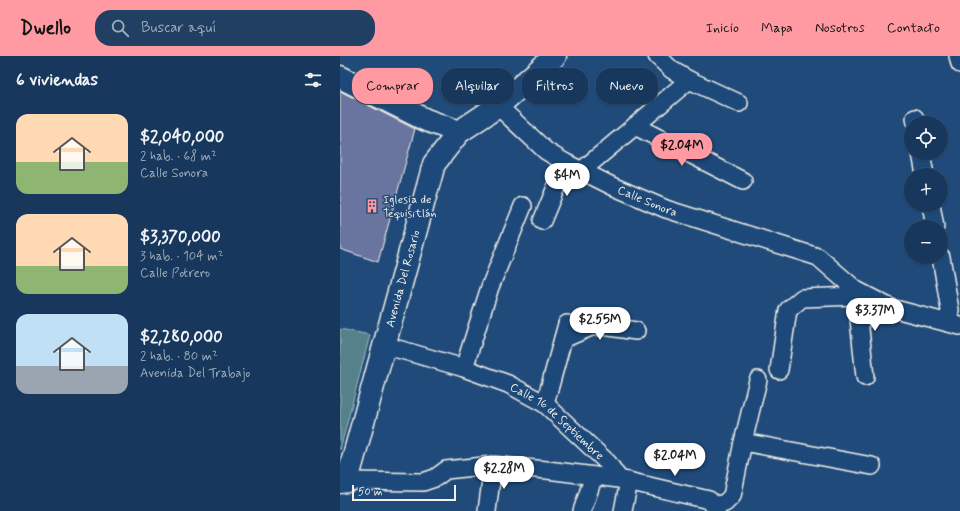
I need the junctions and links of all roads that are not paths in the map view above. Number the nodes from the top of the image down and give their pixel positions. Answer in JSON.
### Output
{"nodes":[{"id":1,"x":555,"y":56,"type":"edge"},
{"id":2,"x":658,"y":56,"type":"edge"},
{"id":3,"x":958,"y":56,"type":"edge"},
{"id":4,"x":960,"y":64,"type":"edge"},
{"id":5,"x":340,"y":77,"type":"edge"},
{"id":6,"x":689,"y":80,"type":"junction"},
{"id":7,"x":739,"y":103,"type":"dead end"},
{"id":8,"x":498,"y":106,"type":"junction"},
{"id":9,"x":426,"y":120,"type":"junction"},
{"id":10,"x":635,"y":126,"type":"junction"},
{"id":11,"x":459,"y":132,"type":"junction"},
{"id":12,"x":566,"y":163,"type":"junction"},
{"id":13,"x":434,"y":164,"type":"junction"},
{"id":14,"x":581,"y":171,"type":"junction"},
{"id":15,"x":743,"y":181,"type":"dead end"},
{"id":16,"x":523,"y":206,"type":"dead end"},
{"id":17,"x":542,"y":221,"type":"dead end"},
{"id":18,"x":942,"y":264,"type":"edge"},
{"id":19,"x":857,"y":293,"type":"junction"},
{"id":20,"x":954,"y":324,"type":"edge"},
{"id":21,"x":636,"y":331,"type":"dead end"},
{"id":22,"x":384,"y":346,"type":"junction"},
{"id":23,"x":464,"y":368,"type":"junction"},
{"id":24,"x":780,"y":370,"type":"dead end"},
{"id":25,"x":866,"y":377,"type":"dead end"},
{"id":26,"x":758,"y":380,"type":"dead end"},
{"id":27,"x":545,"y":404,"type":"junction"},
{"id":28,"x":743,"y":442,"type":"junction"},
{"id":29,"x":493,"y":465,"type":"junction"},
{"id":30,"x":872,"y":466,"type":"dead end"},
{"id":31,"x":594,"y":476,"type":"junction"},
{"id":32,"x":624,"y":480,"type":"junction"},
{"id":33,"x":343,"y":482,"type":"edge"},
{"id":34,"x":715,"y":508,"type":"edge"},
{"id":35,"x":487,"y":511,"type":"edge"},
{"id":36,"x":582,"y":511,"type":"edge"},
{"id":37,"x":624,"y":511,"type":"edge"}],
"edges":[{"from":1,"to":8,"type":"main road","name":"Avenida Del Rosario"},
{"from":2,"to":6,"type":"street"},
{"from":3,"to":4,"type":"street"},
{"from":5,"to":9,"type":"main road"},
{"from":6,"to":7,"type":"street"},
{"from":6,"to":10,"type":"street"},
{"from":8,"to":11,"type":"main road","name":"Avenida Del Rosario"},
{"from":8,"to":12,"type":"street","name":"Calle Sonora"},
{"from":9,"to":11,"type":"main road"},
{"from":9,"to":13,"type":"main road"},
{"from":10,"to":14,"type":"street"},
{"from":10,"to":15,"type":"street"},
{"from":11,"to":13,"type":"main road","name":"Avenida Del Rosario"},
{"from":12,"to":14,"type":"street","name":"Calle Sonora"},
{"from":12,"to":17,"type":"street"},
{"from":13,"to":22,"type":"main road","name":"Avenida Del Rosario"},
{"from":14,"to":19,"type":"street","name":"Calle Sonora"},
{"from":16,"to":23,"type":"street"},
{"from":18,"to":20,"type":"street"},
{"from":19,"to":20,"type":"street"},
{"from":19,"to":24,"type":"street"},
{"from":19,"to":25,"type":"street"},
{"from":21,"to":27,"type":"street"},
{"from":22,"to":23,"type":"street","name":"Calle 16 de Septiembre"},
{"from":22,"to":33,"type":"main road","name":"Avenida Del Rosario"},
{"from":23,"to":27,"type":"street","name":"Calle 16 de Septiembre"},
{"from":26,"to":28,"type":"street"},
{"from":27,"to":32,"type":"street","name":"Calle 16 de Septiembre"},
{"from":28,"to":30,"type":"street"},
{"from":28,"to":34,"type":"street"},
{"from":29,"to":31,"type":"street"},
{"from":29,"to":33,"type":"street"},
{"from":29,"to":35,"type":"street"},
{"from":31,"to":32,"type":"street"},
{"from":31,"to":36,"type":"street"},
{"from":32,"to":34,"type":"street"},
{"from":32,"to":37,"type":"street"}]}
